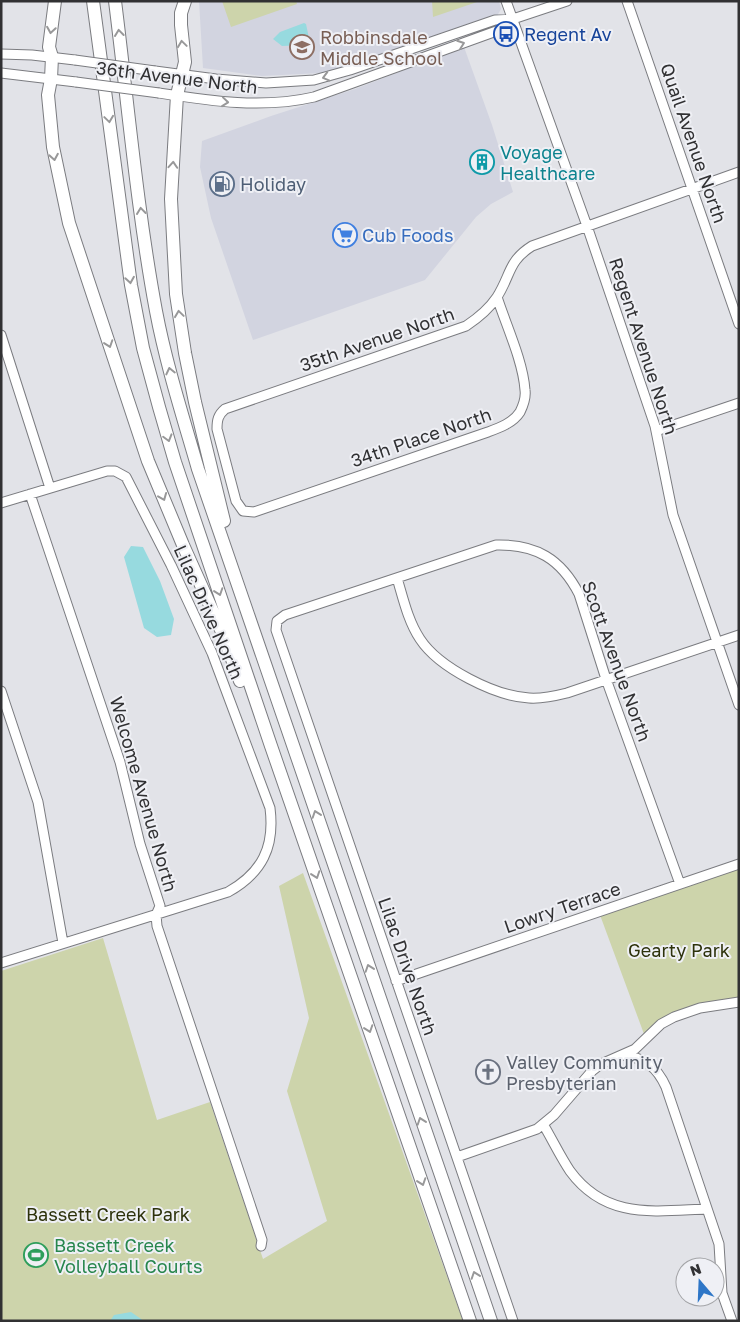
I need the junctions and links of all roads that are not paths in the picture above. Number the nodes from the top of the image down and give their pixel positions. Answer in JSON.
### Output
{"nodes":[{"id":1,"x":54,"y":1,"type":"edge"},
{"id":2,"x":93,"y":1,"type":"edge"},
{"id":3,"x":115,"y":1,"type":"edge"},
{"id":4,"x":506,"y":1,"type":"edge"},
{"id":5,"x":567,"y":1,"type":"edge"},
{"id":6,"x":628,"y":1,"type":"edge"},
{"id":7,"x":182,"y":5,"type":"edge"},
{"id":8,"x":513,"y":19,"type":"junction"},
{"id":9,"x":1,"y":54,"type":"edge"},
{"id":10,"x":52,"y":58,"type":"junction"},
{"id":11,"x":1,"y":73,"type":"edge"},
{"id":12,"x":181,"y":74,"type":"junction"},
{"id":13,"x":51,"y":79,"type":"junction"},
{"id":14,"x":177,"y":95,"type":"junction"},
{"id":15,"x":739,"y":172,"type":"edge"},
{"id":16,"x":692,"y":188,"type":"junction"},
{"id":17,"x":587,"y":226,"type":"junction"},
{"id":18,"x":497,"y":297,"type":"junction"},
{"id":19,"x":739,"y":324,"type":"edge"},
{"id":20,"x":1,"y":335,"type":"edge"},
{"id":21,"x":739,"y":404,"type":"edge"},
{"id":22,"x":656,"y":431,"type":"junction"},
{"id":23,"x":50,"y":488,"type":"junction"},
{"id":24,"x":30,"y":494,"type":"junction"},
{"id":25,"x":1,"y":503,"type":"edge"},
{"id":26,"x":242,"y":511,"type":"joint"},
{"id":27,"x":397,"y":578,"type":"junction"},
{"id":28,"x":244,"y":601,"type":"junction"},
{"id":29,"x":277,"y":621,"type":"joint"},
{"id":30,"x":739,"y":635,"type":"edge"},
{"id":31,"x":717,"y":642,"type":"junction"},
{"id":32,"x":606,"y":679,"type":"junction"},
{"id":33,"x":1,"y":691,"type":"edge"},
{"id":34,"x":739,"y":704,"type":"edge"},
{"id":35,"x":271,"y":746,"type":"junction"},
{"id":36,"x":739,"y":864,"type":"edge"},
{"id":37,"x":680,"y":884,"type":"junction"},
{"id":38,"x":156,"y":915,"type":"junction"},
{"id":39,"x":63,"y":943,"type":"junction"},
{"id":40,"x":1,"y":963,"type":"edge"},
{"id":41,"x":396,"y":981,"type":"junction"},
{"id":42,"x":739,"y":1002,"type":"edge"},
{"id":43,"x":624,"y":1055,"type":"junction"},
{"id":44,"x":543,"y":1124,"type":"junction"},
{"id":45,"x":457,"y":1157,"type":"junction"},
{"id":46,"x":707,"y":1209,"type":"junction"},
{"id":47,"x":261,"y":1246,"type":"dead end"},
{"id":48,"x":739,"y":1320,"type":"edge"},
{"id":49,"x":470,"y":1321,"type":"edge"},
{"id":50,"x":491,"y":1321,"type":"edge"},
{"id":51,"x":513,"y":1321,"type":"edge"},
{"id":52,"x":733,"y":1321,"type":"edge"}],
"edges":[{"from":1,"to":10,"type":"highway","one_way":true},
{"from":2,"to":35,"type":"highway","one_way":true},
{"from":28,"to":3,"type":"highway","one_way":true},
{"from":4,"to":8,"type":"street","name":"Regent Avenue North"},
{"from":5,"to":8,"type":"street","name":"36th Avenue North"},
{"from":6,"to":16,"type":"street","name":"Quail Avenue North"},
{"from":12,"to":7,"type":"highway","one_way":true},
{"from":8,"to":12,"type":"street","name":"36th Avenue North","one_way":true},
{"from":14,"to":8,"type":"street","name":"36th Avenue North","one_way":true},
{"from":8,"to":17,"type":"street","name":"Regent Avenue North"},
{"from":9,"to":10,"type":"street","name":"36th Avenue North"},
{"from":10,"to":12,"type":"street","name":"36th Avenue North","bridge":true},
{"from":10,"to":13,"type":"highway"},
{"from":11,"to":13,"type":"street","name":"36th Avenue North"},
{"from":12,"to":14,"type":"highway"},
{"from":13,"to":14,"type":"street","name":"36th Avenue North","bridge":true},
{"from":13,"to":35,"type":"highway","one_way":true},
{"from":28,"to":14,"type":"highway","one_way":true},
{"from":15,"to":16,"type":"street","name":"35th Avenue North"},
{"from":16,"to":17,"type":"street","name":"35th Avenue North"},
{"from":16,"to":19,"type":"street","name":"Quail Avenue North"},
{"from":17,"to":18,"type":"street","name":"35th Avenue North"},
{"from":17,"to":22,"type":"street","name":"Regent Avenue North"},
{"from":18,"to":26,"type":"street","name":"35th Avenue North"},
{"from":18,"to":26,"type":"street","name":"34th Place North"},
{"from":20,"to":23,"type":"street"},
{"from":21,"to":22,"type":"street"},
{"from":22,"to":31,"type":"street","name":"Regent Avenue North"},
{"from":23,"to":24,"type":"street"},
{"from":23,"to":38,"type":"street","name":"Lilac Drive North"},
{"from":24,"to":25,"type":"street"},
{"from":24,"to":38,"type":"street","name":"Welcome Avenue North"},
{"from":27,"to":29,"type":"street","name":"Scott Avenue North"},
{"from":27,"to":32,"type":"street"},
{"from":27,"to":32,"type":"street","name":"Scott Avenue North"},
{"from":50,"to":28,"type":"highway","one_way":true},
{"from":29,"to":41,"type":"street","name":"Lilac Drive North"},
{"from":30,"to":31,"type":"street"},
{"from":31,"to":32,"type":"street"},
{"from":31,"to":34,"type":"street","name":"Regent Avenue North"},
{"from":32,"to":37,"type":"street","name":"Scott Avenue North"},
{"from":33,"to":39,"type":"street"},
{"from":35,"to":49,"type":"highway","one_way":true},
{"from":36,"to":37,"type":"street","name":"Lowry Terrace"},
{"from":37,"to":41,"type":"street","name":"Lowry Terrace"},
{"from":38,"to":39,"type":"street"},
{"from":38,"to":47,"type":"street","name":"Welcome Avenue North"},
{"from":39,"to":40,"type":"street"},
{"from":41,"to":45,"type":"street","name":"Lilac Drive North"},
{"from":42,"to":43,"type":"street"},
{"from":43,"to":44,"type":"street"},
{"from":43,"to":46,"type":"street"},
{"from":44,"to":45,"type":"street"},
{"from":44,"to":46,"type":"street"},
{"from":45,"to":51,"type":"street","name":"Lilac Drive North"},
{"from":46,"to":52,"type":"street"},
{"from":48,"to":52,"type":"street"}]}
